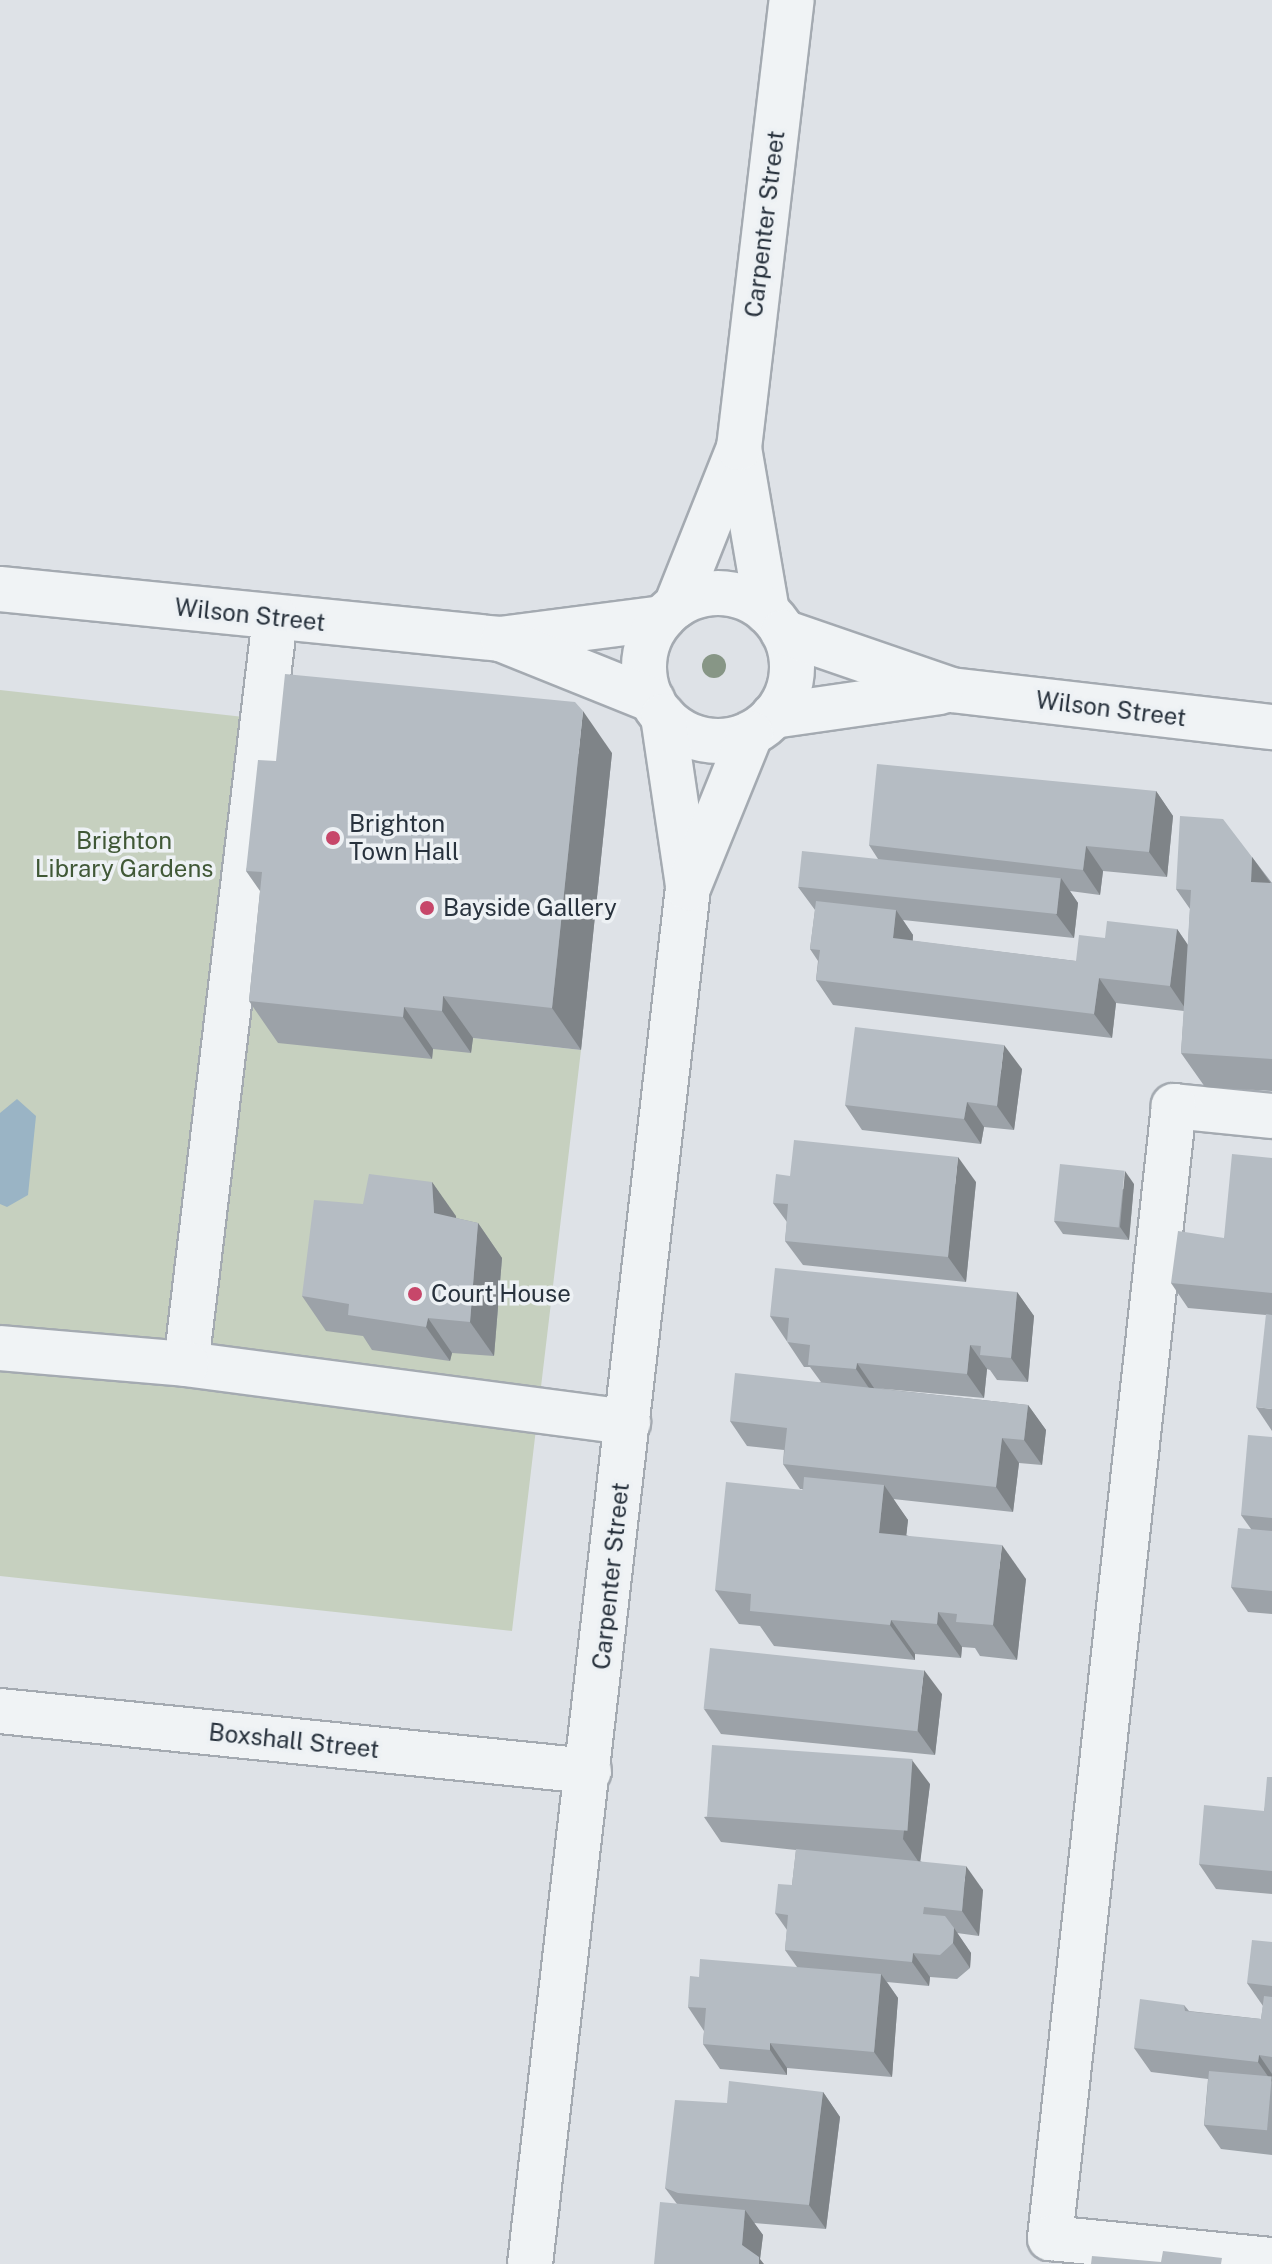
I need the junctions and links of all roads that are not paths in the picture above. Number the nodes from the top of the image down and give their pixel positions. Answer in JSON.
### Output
{"nodes":[{"id":1,"x":792,"y":0,"type":"edge"},
{"id":2,"x":739,"y":448,"type":"junction"},
{"id":3,"x":0,"y":589,"type":"edge"},
{"id":4,"x":669,"y":612,"type":"junction"},
{"id":5,"x":275,"y":618,"type":"junction"},
{"id":6,"x":775,"y":622,"type":"junction"},
{"id":7,"x":500,"y":639,"type":"junction"},
{"id":8,"x":951,"y":690,"type":"junction"},
{"id":9,"x":658,"y":708,"type":"junction"},
{"id":10,"x":762,"y":725,"type":"junction"},
{"id":11,"x":1272,"y":727,"type":"edge"},
{"id":12,"x":688,"y":888,"type":"junction"},
{"id":13,"x":1272,"y":1116,"type":"edge"},
{"id":14,"x":0,"y":1348,"type":"edge"},
{"id":15,"x":186,"y":1364,"type":"junction"},
{"id":16,"x":628,"y":1422,"type":"junction"},
{"id":17,"x":0,"y":1711,"type":"edge"},
{"id":18,"x":589,"y":1771,"type":"junction"},
{"id":19,"x":1272,"y":2260,"type":"edge"},
{"id":20,"x":530,"y":2264,"type":"edge"}],
"edges":[{"from":1,"to":2,"type":"street","name":"Carpenter Street"},
{"from":2,"to":4,"type":"street","name":"Carpenter Street"},
{"from":2,"to":6,"type":"street","name":"Carpenter Street"},
{"from":3,"to":5,"type":"street","name":"Wilson Street"},
{"from":4,"to":6,"type":"street"},
{"from":4,"to":7,"type":"street","name":"Wilson Street"},
{"from":4,"to":9,"type":"street"},
{"from":5,"to":7,"type":"street","name":"Wilson Street"},
{"from":5,"to":15,"type":"street"},
{"from":6,"to":8,"type":"street","name":"Wilson Street"},
{"from":6,"to":10,"type":"street"},
{"from":7,"to":9,"type":"street","name":"Wilson Street"},
{"from":8,"to":10,"type":"street","name":"Wilson Street"},
{"from":8,"to":11,"type":"street","name":"Wilson Street"},
{"from":9,"to":10,"type":"street"},
{"from":9,"to":12,"type":"street","name":"Carpenter Street"},
{"from":10,"to":12,"type":"street","name":"Carpenter Street"},
{"from":12,"to":16,"type":"street","name":"Carpenter Street"},
{"from":13,"to":19,"type":"street"},
{"from":14,"to":15,"type":"street"},
{"from":15,"to":16,"type":"street"},
{"from":16,"to":18,"type":"street","name":"Carpenter Street"},
{"from":17,"to":18,"type":"street","name":"Boxshall Street"},
{"from":18,"to":20,"type":"street","name":"Carpenter Street"}]}
